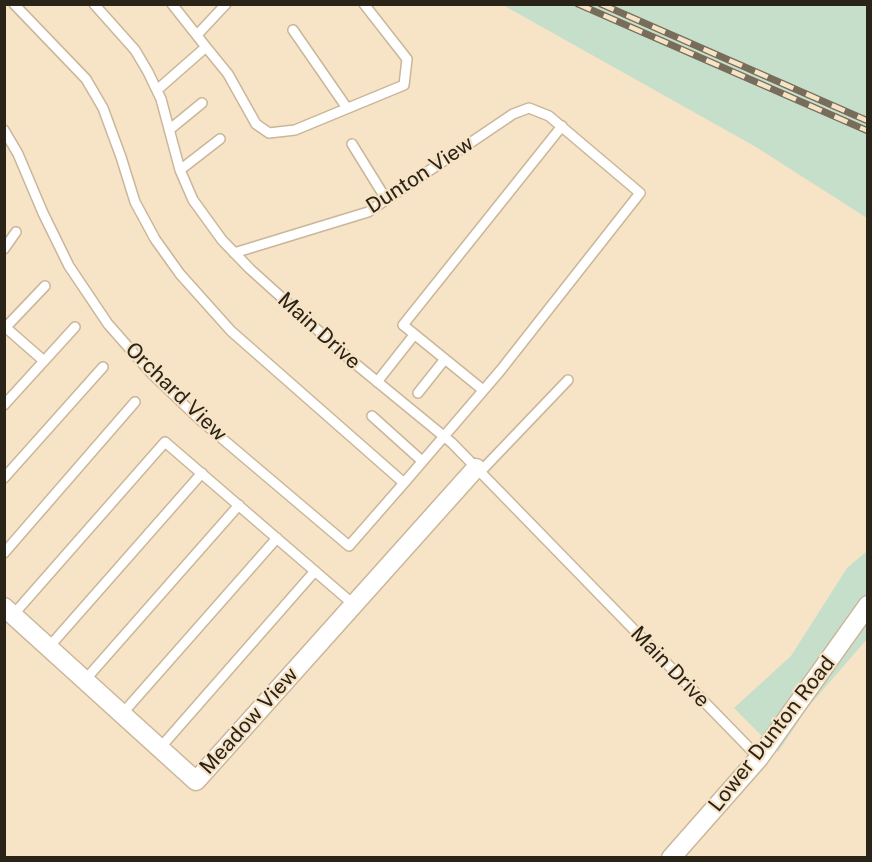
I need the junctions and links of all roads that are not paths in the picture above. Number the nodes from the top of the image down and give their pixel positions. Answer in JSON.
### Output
{"nodes":[{"id":1,"x":15,"y":4,"type":"edge"},
{"id":2,"x":94,"y":4,"type":"edge"},
{"id":3,"x":172,"y":4,"type":"edge"},
{"id":4,"x":226,"y":4,"type":"edge"},
{"id":5,"x":364,"y":4,"type":"edge"},
{"id":6,"x":293,"y":30,"type":"dead end"},
{"id":7,"x":197,"y":35,"type":"junction"},
{"id":8,"x":206,"y":47,"type":"junction"},
{"id":9,"x":157,"y":90,"type":"junction"},
{"id":10,"x":202,"y":103,"type":"dead end"},
{"id":11,"x":347,"y":108,"type":"junction"},
{"id":12,"x":562,"y":126,"type":"junction"},
{"id":13,"x":4,"y":130,"type":"edge"},
{"id":14,"x":169,"y":130,"type":"junction"},
{"id":15,"x":220,"y":139,"type":"dead end"},
{"id":16,"x":352,"y":144,"type":"dead end"},
{"id":17,"x":180,"y":170,"type":"junction"},
{"id":18,"x":386,"y":199,"type":"junction"},
{"id":19,"x":16,"y":232,"type":"dead end"},
{"id":20,"x":4,"y":249,"type":"edge"},
{"id":21,"x":234,"y":253,"type":"junction"},
{"id":22,"x":45,"y":286,"type":"dead end"},
{"id":23,"x":5,"y":326,"type":"edge"},
{"id":24,"x":75,"y":327,"type":"dead end"},
{"id":25,"x":414,"y":334,"type":"junction"},
{"id":26,"x":445,"y":359,"type":"junction"},
{"id":27,"x":44,"y":361,"type":"junction"},
{"id":28,"x":103,"y":367,"type":"dead end"},
{"id":29,"x":568,"y":380,"type":"dead end"},
{"id":30,"x":377,"y":382,"type":"junction"},
{"id":31,"x":483,"y":390,"type":"junction"},
{"id":32,"x":418,"y":393,"type":"dead end"},
{"id":33,"x":8,"y":394,"type":"edge"},
{"id":34,"x":135,"y":402,"type":"dead end"},
{"id":35,"x":4,"y":405,"type":"edge"},
{"id":36,"x":372,"y":416,"type":"dead end"},
{"id":37,"x":443,"y":435,"type":"junction"},
{"id":38,"x":422,"y":461,"type":"junction"},
{"id":39,"x":478,"y":470,"type":"junction"},
{"id":40,"x":202,"y":473,"type":"junction"},
{"id":41,"x":4,"y":478,"type":"edge"},
{"id":42,"x":404,"y":483,"type":"junction"},
{"id":43,"x":239,"y":505,"type":"junction"},
{"id":44,"x":277,"y":538,"type":"junction"},
{"id":45,"x":4,"y":553,"type":"edge"},
{"id":46,"x":315,"y":571,"type":"junction"},
{"id":47,"x":353,"y":604,"type":"junction"},
{"id":48,"x":867,"y":605,"type":"edge"},
{"id":49,"x":9,"y":611,"type":"edge"},
{"id":50,"x":49,"y":647,"type":"junction"},
{"id":51,"x":85,"y":680,"type":"junction"},
{"id":52,"x":122,"y":714,"type":"junction"},
{"id":53,"x":160,"y":748,"type":"junction"},
{"id":54,"x":759,"y":759,"type":"junction"},
{"id":55,"x":671,"y":858,"type":"edge"}],
"edges":[{"from":1,"to":42,"type":"lane"},
{"from":2,"to":9,"type":"lane","name":"Main Drive"},
{"from":3,"to":7,"type":"lane"},
{"from":4,"to":7,"type":"lane"},
{"from":5,"to":11,"type":"lane"},
{"from":6,"to":11,"type":"lane"},
{"from":7,"to":8,"type":"lane"},
{"from":8,"to":9,"type":"lane"},
{"from":8,"to":11,"type":"lane"},
{"from":9,"to":14,"type":"lane","name":"Main Drive"},
{"from":10,"to":14,"type":"lane"},
{"from":12,"to":18,"type":"lane","name":"Dunton View"},
{"from":12,"to":25,"type":"lane"},
{"from":12,"to":31,"type":"lane","name":"Dunton View"},
{"from":13,"to":42,"type":"lane","name":"Orchard View"},
{"from":14,"to":17,"type":"lane","name":"Main Drive"},
{"from":15,"to":17,"type":"lane"},
{"from":16,"to":18,"type":"lane"},
{"from":17,"to":21,"type":"lane","name":"Main Drive"},
{"from":18,"to":21,"type":"lane","name":"Dunton View"},
{"from":19,"to":20,"type":"lane"},
{"from":21,"to":30,"type":"lane","name":"Main Drive"},
{"from":22,"to":23,"type":"lane"},
{"from":23,"to":27,"type":"lane"},
{"from":24,"to":27,"type":"lane"},
{"from":25,"to":26,"type":"lane"},
{"from":25,"to":30,"type":"lane"},
{"from":26,"to":31,"type":"lane"},
{"from":26,"to":32,"type":"lane"},
{"from":27,"to":33,"type":"lane"},
{"from":28,"to":41,"type":"lane"},
{"from":29,"to":39,"type":"lane"},
{"from":30,"to":37,"type":"lane","name":"Main Drive"},
{"from":31,"to":37,"type":"lane","name":"Dunton View"},
{"from":33,"to":35,"type":"lane"},
{"from":34,"to":45,"type":"lane"},
{"from":36,"to":38,"type":"lane"},
{"from":37,"to":38,"type":"lane","name":"Orchard View"},
{"from":37,"to":39,"type":"lane","name":"Main Drive"},
{"from":38,"to":42,"type":"lane","name":"Orchard View"},
{"from":39,"to":47,"type":"street","name":"Meadow View"},
{"from":39,"to":54,"type":"lane","name":"Main Drive"},
{"from":40,"to":43,"type":"lane"},
{"from":40,"to":49,"type":"lane"},
{"from":40,"to":50,"type":"lane"},
{"from":43,"to":44,"type":"lane"},
{"from":43,"to":51,"type":"lane"},
{"from":44,"to":46,"type":"lane"},
{"from":44,"to":52,"type":"lane"},
{"from":46,"to":47,"type":"lane"},
{"from":46,"to":53,"type":"lane"},
{"from":47,"to":53,"type":"street","name":"Meadow View"},
{"from":48,"to":54,"type":"street","name":"Lower Dunton Road"},
{"from":49,"to":50,"type":"street","name":"Meadow View"},
{"from":50,"to":51,"type":"street","name":"Meadow View"},
{"from":51,"to":52,"type":"street","name":"Meadow View"},
{"from":52,"to":53,"type":"street","name":"Meadow View"},
{"from":54,"to":55,"type":"street","name":"Lower Dunton Road"}]}
